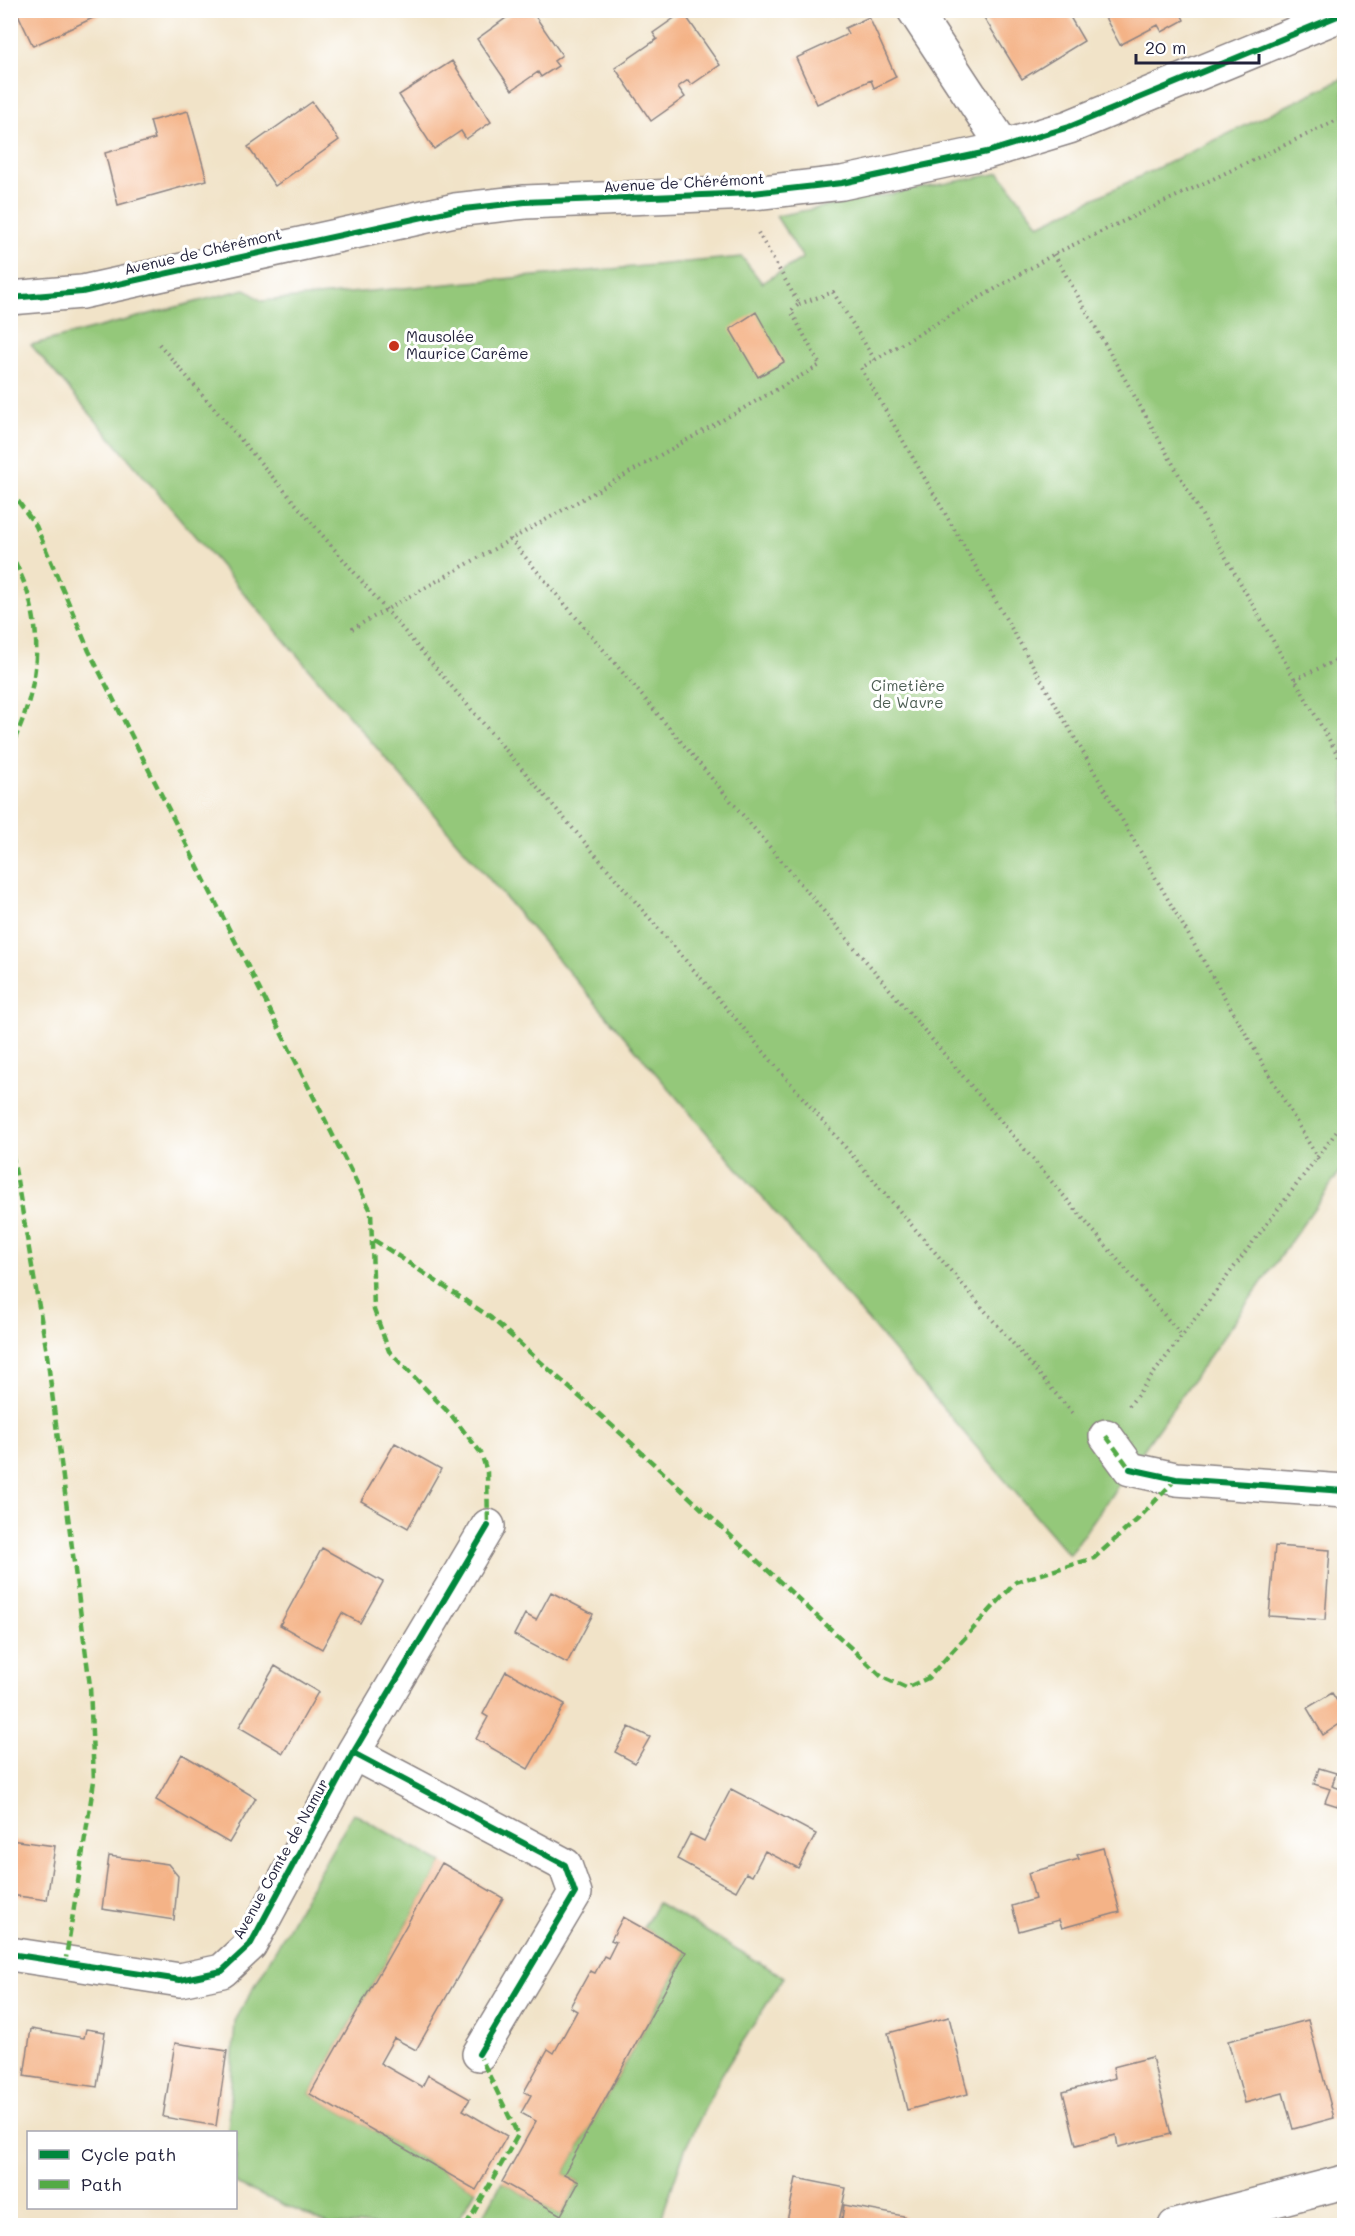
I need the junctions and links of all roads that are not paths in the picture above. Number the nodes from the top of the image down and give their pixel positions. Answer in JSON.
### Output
{"nodes":[{"id":1,"x":914,"y":10,"type":"edge"},
{"id":2,"x":1343,"y":14,"type":"edge"},
{"id":3,"x":1004,"y":147,"type":"junction"},
{"id":4,"x":10,"y":298,"type":"edge"},
{"id":5,"x":1106,"y":1436,"type":"road end"},
{"id":6,"x":1344,"y":1491,"type":"edge"},
{"id":7,"x":488,"y":1526,"type":"dead end"},
{"id":8,"x":353,"y":1753,"type":"junction"},
{"id":9,"x":10,"y":1954,"type":"edge"},
{"id":10,"x":479,"y":2054,"type":"dead end"},
{"id":11,"x":1344,"y":2182,"type":"edge"},
{"id":12,"x":1175,"y":2226,"type":"edge"}],
"edges":[{"from":1,"to":3,"type":"street"},
{"from":2,"to":3,"type":"street","name":"Avenue de Chérémont"},
{"from":3,"to":4,"type":"street","name":"Avenue de Chérémont"},
{"from":5,"to":6,"type":"street"},
{"from":7,"to":8,"type":"street","name":"Avenue Comte de Namur"},
{"from":8,"to":9,"type":"street","name":"Avenue Comte de Namur"},
{"from":8,"to":10,"type":"street"},
{"from":11,"to":12,"type":"street"}]}
